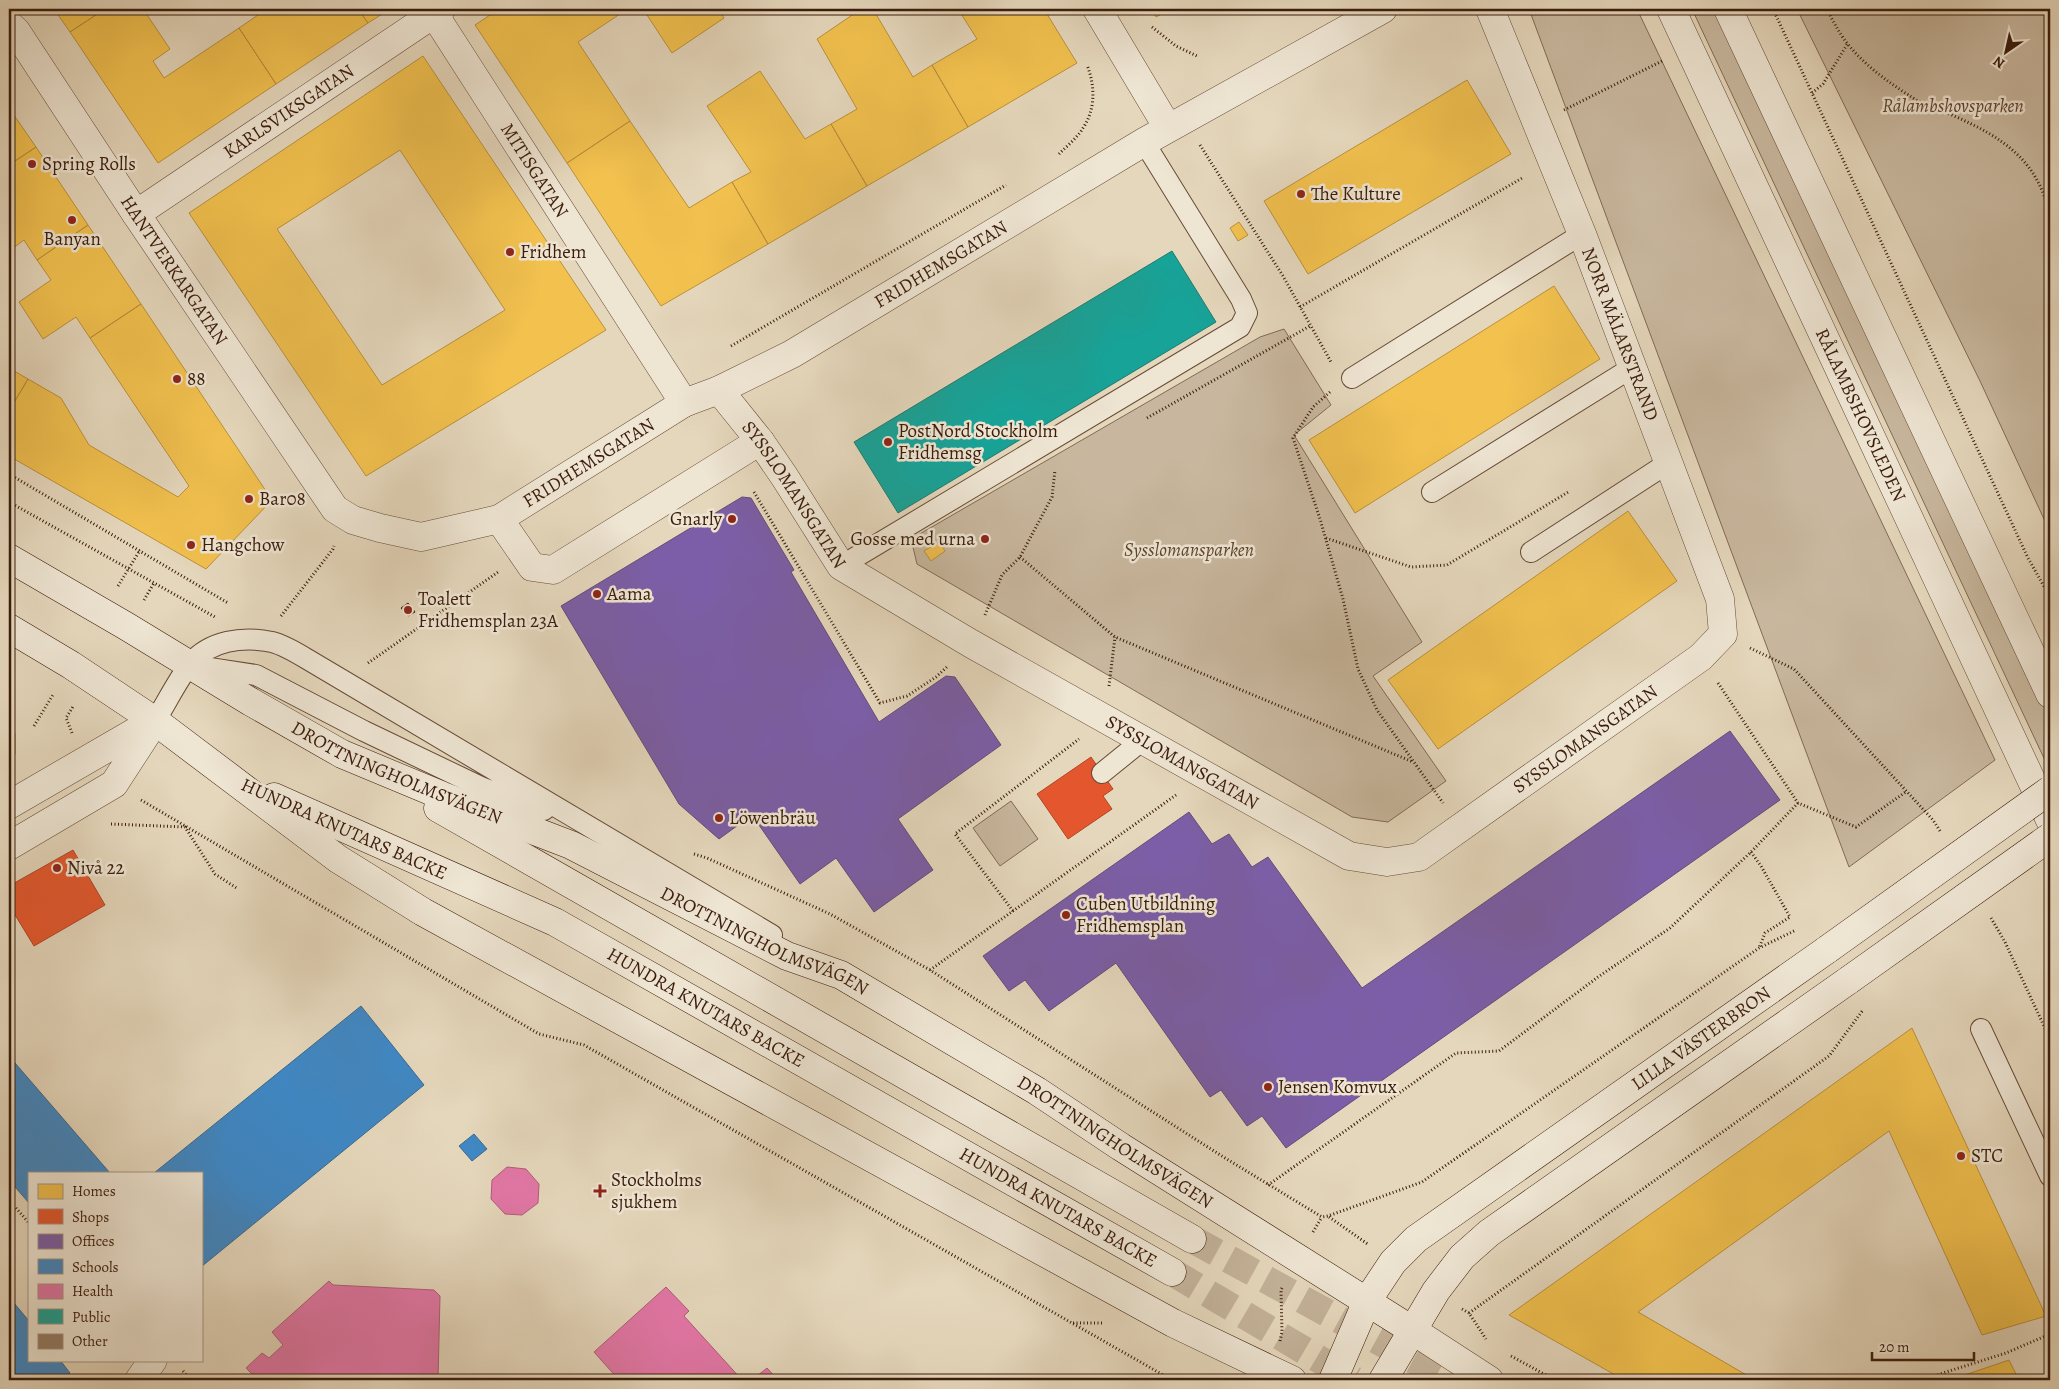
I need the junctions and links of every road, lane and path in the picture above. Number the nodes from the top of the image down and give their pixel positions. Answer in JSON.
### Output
{"nodes":[{"id":1,"x":1097,"y":9,"type":"edge"},
{"id":2,"x":1383,"y":9,"type":"edge"},
{"id":3,"x":1490,"y":9,"type":"edge"},
{"id":4,"x":1671,"y":9,"type":"edge"},
{"id":5,"x":1728,"y":9,"type":"edge"},
{"id":6,"x":1773,"y":9,"type":"edge"},
{"id":7,"x":1827,"y":9,"type":"edge"},
{"id":8,"x":438,"y":11,"type":"edge"},
{"id":9,"x":12,"y":21,"type":"edge"},
{"id":10,"x":1152,"y":27,"type":"dead end"},
{"id":11,"x":1848,"y":44,"type":"junction"},
{"id":12,"x":1689,"y":48,"type":"junction"},
{"id":13,"x":1197,"y":56,"type":"dead end"},
{"id":14,"x":1087,"y":64,"type":"dead end"},
{"id":15,"x":1812,"y":92,"type":"junction"},
{"id":16,"x":1176,"y":124,"type":"junction"},
{"id":17,"x":1537,"y":124,"type":"junction"},
{"id":18,"x":1144,"y":142,"type":"junction"},
{"id":19,"x":1051,"y":159,"type":"dead end"},
{"id":20,"x":1552,"y":160,"type":"junction"},
{"id":21,"x":1008,"y":184,"type":"dead end"},
{"id":22,"x":136,"y":214,"type":"junction"},
{"id":23,"x":2050,"y":217,"type":"edge"},
{"id":24,"x":1582,"y":234,"type":"junction"},
{"id":25,"x":1300,"y":307,"type":"junction"},
{"id":26,"x":1310,"y":326,"type":"junction"},
{"id":27,"x":723,"y":351,"type":"dead end"},
{"id":28,"x":1633,"y":368,"type":"junction"},
{"id":29,"x":1347,"y":380,"type":"junction"},
{"id":30,"x":719,"y":390,"type":"junction"},
{"id":31,"x":684,"y":403,"type":"junction"},
{"id":32,"x":1140,"y":422,"type":"dead end"},
{"id":33,"x":760,"y":441,"type":"junction"},
{"id":34,"x":1668,"y":463,"type":"junction"},
{"id":35,"x":1063,"y":466,"type":"dead end"},
{"id":36,"x":9,"y":474,"type":"edge"},
{"id":37,"x":1572,"y":489,"type":"dead end"},
{"id":38,"x":754,"y":492,"type":"dead end"},
{"id":39,"x":1432,"y":492,"type":"dead end"},
{"id":40,"x":9,"y":502,"type":"edge"},
{"id":41,"x":335,"y":509,"type":"junction"},
{"id":42,"x":499,"y":519,"type":"junction"},
{"id":43,"x":1326,"y":538,"type":"junction"},
{"id":44,"x":1531,"y":552,"type":"dead end"},
{"id":45,"x":523,"y":554,"type":"junction"},
{"id":46,"x":1020,"y":557,"type":"junction"},
{"id":47,"x":9,"y":558,"type":"edge"},
{"id":48,"x":841,"y":566,"type":"junction"},
{"id":49,"x":2050,"y":597,"type":"edge"},
{"id":50,"x":228,"y":603,"type":"dead end"},
{"id":51,"x":988,"y":610,"type":"dead end"},
{"id":52,"x":222,"y":620,"type":"dead end"},
{"id":53,"x":277,"y":620,"type":"dead end"},
{"id":54,"x":9,"y":628,"type":"edge"},
{"id":55,"x":1723,"y":634,"type":"junction"},
{"id":56,"x":1115,"y":637,"type":"junction"},
{"id":57,"x":970,"y":643,"type":"junction"},
{"id":58,"x":1701,"y":658,"type":"junction"},
{"id":59,"x":190,"y":664,"type":"junction"},
{"id":60,"x":363,"y":666,"type":"dead end"},
{"id":61,"x":90,"y":678,"type":"junction"},
{"id":62,"x":2050,"y":694,"type":"edge"},
{"id":63,"x":1105,"y":719,"type":"junction"},
{"id":64,"x":156,"y":720,"type":"junction"},
{"id":65,"x":1144,"y":739,"type":"junction"},
{"id":66,"x":342,"y":754,"type":"junction"},
{"id":67,"x":82,"y":761,"type":"junction"},
{"id":68,"x":1414,"y":762,"type":"junction"},
{"id":69,"x":1102,"y":773,"type":"dead end"},
{"id":70,"x":1205,"y":774,"type":"junction"},
{"id":71,"x":225,"y":775,"type":"junction"},
{"id":72,"x":114,"y":784,"type":"junction"},
{"id":73,"x":2050,"y":790,"type":"edge"},
{"id":74,"x":1907,"y":791,"type":"junction"},
{"id":75,"x":1798,"y":803,"type":"junction"},
{"id":76,"x":9,"y":804,"type":"edge"},
{"id":77,"x":2050,"y":820,"type":"edge"},
{"id":78,"x":108,"y":824,"type":"dead end"},
{"id":79,"x":185,"y":826,"type":"junction"},
{"id":80,"x":592,"y":828,"type":"junction"},
{"id":81,"x":1460,"y":828,"type":"junction"},
{"id":82,"x":1943,"y":836,"type":"dead end"},
{"id":83,"x":2050,"y":837,"type":"edge"},
{"id":84,"x":9,"y":846,"type":"edge"},
{"id":85,"x":1751,"y":852,"type":"junction"},
{"id":86,"x":688,"y":853,"type":"dead end"},
{"id":87,"x":238,"y":888,"type":"dead end"},
{"id":88,"x":1012,"y":911,"type":"junction"},
{"id":89,"x":1990,"y":918,"type":"dead end"},
{"id":90,"x":1801,"y":928,"type":"dead end"},
{"id":91,"x":1759,"y":948,"type":"junction"},
{"id":92,"x":930,"y":970,"type":"junction"},
{"id":93,"x":841,"y":976,"type":"junction"},
{"id":94,"x":1867,"y":1005,"type":"dead end"},
{"id":95,"x":1981,"y":1029,"type":"dead end"},
{"id":96,"x":2050,"y":1039,"type":"edge"},
{"id":97,"x":2050,"y":1176,"type":"edge"},
{"id":98,"x":1268,"y":1185,"type":"junction"},
{"id":99,"x":9,"y":1200,"type":"edge"},
{"id":100,"x":1322,"y":1217,"type":"junction"},
{"id":101,"x":28,"y":1222,"type":"edge"},
{"id":102,"x":1310,"y":1238,"type":"dead end"},
{"id":103,"x":1192,"y":1239,"type":"tunnel mouth"},
{"id":104,"x":1172,"y":1272,"type":"tunnel mouth"},
{"id":105,"x":1280,"y":1290,"type":"dead end"},
{"id":106,"x":1367,"y":1301,"type":"junction"},
{"id":107,"x":1412,"y":1330,"type":"junction"},
{"id":108,"x":2050,"y":1334,"type":"edge"},
{"id":109,"x":1279,"y":1344,"type":"dead end"},
{"id":110,"x":1489,"y":1344,"type":"dead end"},
{"id":111,"x":1506,"y":1353,"type":"dead end"},
{"id":112,"x":152,"y":1362,"type":"edge"},
{"id":113,"x":139,"y":1380,"type":"edge"},
{"id":114,"x":1172,"y":1380,"type":"edge"},
{"id":115,"x":1292,"y":1380,"type":"edge"},
{"id":116,"x":1332,"y":1380,"type":"edge"},
{"id":117,"x":1384,"y":1380,"type":"edge"},
{"id":118,"x":1489,"y":1380,"type":"edge"},
{"id":119,"x":1555,"y":1380,"type":"edge"},
{"id":120,"x":1920,"y":1380,"type":"edge"}],
"edges":[{"from":1,"to":16,"type":"street"},
{"from":2,"to":16,"type":"street","name":"FRIDHEMSGATAN"},
{"from":3,"to":17,"type":"street","name":"NORR MÄLARSTRAND"},
{"from":4,"to":12,"type":"street","name":"RÅLAMBSHOVSLEDEN"},
{"from":5,"to":62,"type":"street"},
{"from":6,"to":15,"type":"path"},
{"from":7,"to":11,"type":"path"},
{"from":8,"to":22,"type":"street","name":"KARLSVIKSGATAN"},
{"from":8,"to":31,"type":"street","name":"MITISGATAN"},
{"from":9,"to":22,"type":"street","name":"HANTVERKARGATAN"},
{"from":10,"to":13,"type":"path"},
{"from":11,"to":15,"type":"path"},
{"from":11,"to":23,"type":"path"},
{"from":12,"to":17,"type":"path"},
{"from":12,"to":77,"type":"street","name":"RÅLAMBSHOVSLEDEN"},
{"from":14,"to":19,"type":"path"},
{"from":15,"to":49,"type":"path"},
{"from":16,"to":18,"type":"street","name":"FRIDHEMSGATAN"},
{"from":16,"to":25,"type":"path"},
{"from":17,"to":20,"type":"street","name":"NORR MÄLARSTRAND"},
{"from":18,"to":30,"type":"street","name":"FRIDHEMSGATAN"},
{"from":18,"to":48,"type":"lane"},
{"from":20,"to":24,"type":"street","name":"NORR MÄLARSTRAND"},
{"from":20,"to":25,"type":"path"},
{"from":21,"to":27,"type":"path","name":"FRIDHEMSGATAN"},
{"from":22,"to":41,"type":"street","name":"HANTVERKARGATAN"},
{"from":24,"to":28,"type":"street","name":"NORR MÄLARSTRAND"},
{"from":24,"to":29,"type":"lane"},
{"from":25,"to":26,"type":"path"},
{"from":26,"to":29,"type":"path"},
{"from":26,"to":32,"type":"path"},
{"from":28,"to":34,"type":"street","name":"NORR MÄLARSTRAND"},
{"from":28,"to":39,"type":"lane"},
{"from":29,"to":43,"type":"path"},
{"from":30,"to":31,"type":"street","name":"FRIDHEMSGATAN"},
{"from":30,"to":33,"type":"street","name":"SYSSLOMANSGATAN"},
{"from":31,"to":42,"type":"street","name":"FRIDHEMSGATAN"},
{"from":33,"to":45,"type":"street"},
{"from":33,"to":48,"type":"street","name":"SYSSLOMANSGATAN"},
{"from":34,"to":44,"type":"lane"},
{"from":34,"to":55,"type":"street","name":"NORR MÄLARSTRAND"},
{"from":35,"to":46,"type":"path"},
{"from":36,"to":50,"type":"path"},
{"from":37,"to":43,"type":"path"},
{"from":38,"to":57,"type":"path"},
{"from":40,"to":52,"type":"path"},
{"from":41,"to":42,"type":"street","name":"FRIDHEMSGATAN"},
{"from":41,"to":53,"type":"path"},
{"from":42,"to":45,"type":"street"},
{"from":43,"to":68,"type":"path"},
{"from":45,"to":60,"type":"path"},
{"from":46,"to":51,"type":"path"},
{"from":46,"to":56,"type":"path"},
{"from":47,"to":59,"type":"street","name":"DROTTNINGHOLMSVÄGEN"},
{"from":48,"to":57,"type":"street","name":"SYSSLOMANSGATAN"},
{"from":54,"to":61,"type":"street"},
{"from":55,"to":58,"type":"street"},
{"from":55,"to":74,"type":"path"},
{"from":56,"to":63,"type":"path"},
{"from":56,"to":68,"type":"path"},
{"from":57,"to":63,"type":"street","name":"SYSSLOMANSGATAN"},
{"from":58,"to":75,"type":"path"},
{"from":58,"to":81,"type":"street","name":"SYSSLOMANSGATAN"},
{"from":59,"to":64,"type":"lane"},
{"from":59,"to":66,"type":"street","name":"DROTTNINGHOLMSVÄGEN"},
{"from":59,"to":80,"type":"lane"},
{"from":59,"to":80,"type":"lane"},
{"from":61,"to":64,"type":"street"},
{"from":61,"to":67,"type":"path"},
{"from":63,"to":65,"type":"street","name":"SYSSLOMANSGATAN"},
{"from":63,"to":88,"type":"path"},
{"from":64,"to":67,"type":"street"},
{"from":64,"to":71,"type":"street"},
{"from":64,"to":72,"type":"street"},
{"from":65,"to":69,"type":"lane"},
{"from":65,"to":70,"type":"street","name":"SYSSLOMANSGATAN"},
{"from":66,"to":93,"type":"street","name":"DROTTNINGHOLMSVÄGEN"},
{"from":66,"to":103,"type":"street","name":"HUNDRA KNUTARS BACKE"},
{"from":67,"to":76,"type":"street"},
{"from":68,"to":81,"type":"path"},
{"from":70,"to":81,"type":"street","name":"SYSSLOMANSGATAN"},
{"from":70,"to":88,"type":"path"},
{"from":71,"to":104,"type":"street","name":"HUNDRA KNUTARS BACKE"},
{"from":71,"to":115,"type":"street"},
{"from":72,"to":79,"type":"path"},
{"from":72,"to":84,"type":"street"},
{"from":73,"to":106,"type":"street","name":"LILLA VÄSTERBRON","bridge":true},
{"from":74,"to":75,"type":"path"},
{"from":74,"to":82,"type":"path"},
{"from":75,"to":85,"type":"path"},
{"from":78,"to":79,"type":"path"},
{"from":79,"to":87,"type":"path"},
{"from":79,"to":114,"type":"path"},
{"from":80,"to":93,"type":"lane"},
{"from":83,"to":107,"type":"street","name":"LILLA VÄSTERBRON","bridge":true},
{"from":85,"to":91,"type":"path"},
{"from":85,"to":98,"type":"path"},
{"from":86,"to":92,"type":"path"},
{"from":88,"to":92,"type":"path"},
{"from":89,"to":96,"type":"path"},
{"from":90,"to":91,"type":"path"},
{"from":91,"to":100,"type":"path"},
{"from":92,"to":98,"type":"path"},
{"from":93,"to":106,"type":"street","name":"DROTTNINGHOLMSVÄGEN"},
{"from":94,"to":110,"type":"path"},
{"from":95,"to":97,"type":"lane"},
{"from":98,"to":100,"type":"path"},
{"from":99,"to":101,"type":"path"},
{"from":100,"to":102,"type":"path"},
{"from":105,"to":109,"type":"path"},
{"from":106,"to":107,"type":"street","name":"DROTTNINGHOLMSVÄGEN"},
{"from":106,"to":116,"type":"street","name":"LILLA VÄSTERBRON"},
{"from":107,"to":117,"type":"street","name":"LILLA VÄSTERBRON"},
{"from":107,"to":118,"type":"street","name":"DROTTNINGHOLMSVÄGEN"},
{"from":108,"to":120,"type":"path"},
{"from":111,"to":119,"type":"path"},
{"from":112,"to":113,"type":"street"}]}
